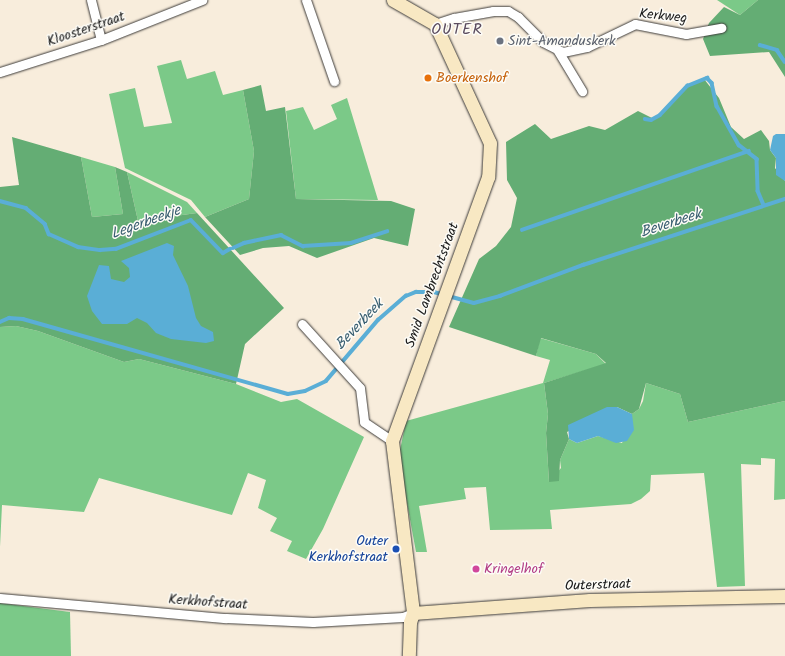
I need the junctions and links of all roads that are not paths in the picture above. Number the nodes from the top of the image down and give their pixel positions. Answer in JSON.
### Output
{"nodes":[{"id":1,"x":91,"y":0,"type":"edge"},
{"id":2,"x":202,"y":0,"type":"edge"},
{"id":3,"x":306,"y":0,"type":"edge"},
{"id":4,"x":394,"y":0,"type":"edge"},
{"id":5,"x":435,"y":24,"type":"junction"},
{"id":6,"x":722,"y":28,"type":"dead end"},
{"id":7,"x":101,"y":40,"type":"junction"},
{"id":8,"x":558,"y":51,"type":"junction"},
{"id":9,"x":0,"y":72,"type":"edge"},
{"id":10,"x":334,"y":81,"type":"dead end"},
{"id":11,"x":582,"y":91,"type":"dead end"},
{"id":12,"x":302,"y":324,"type":"dead end"},
{"id":13,"x":392,"y":441,"type":"junction"},
{"id":14,"x":785,"y":596,"type":"edge"},
{"id":15,"x":0,"y":598,"type":"edge"},
{"id":16,"x":413,"y":613,"type":"junction"},
{"id":17,"x":409,"y":656,"type":"edge"}],
"edges":[{"from":1,"to":7,"type":"street"},
{"from":2,"to":7,"type":"street","name":"Kloosterstraat"},
{"from":3,"to":10,"type":"street"},
{"from":4,"to":5,"type":"street"},
{"from":5,"to":8,"type":"street"},
{"from":5,"to":13,"type":"street","name":"Smid Lambrechtstraat"},
{"from":6,"to":8,"type":"street","name":"Kerkweg"},
{"from":7,"to":9,"type":"street","name":"Kloosterstraat"},
{"from":8,"to":11,"type":"street"},
{"from":12,"to":13,"type":"street"},
{"from":13,"to":16,"type":"street","name":"Smid Lambrechtstraat"},
{"from":14,"to":16,"type":"street","name":"Outerstraat"},
{"from":15,"to":16,"type":"street","name":"Kerkhofstraat"},
{"from":16,"to":17,"type":"street","name":"Smid Lambrechtstraat"}]}
